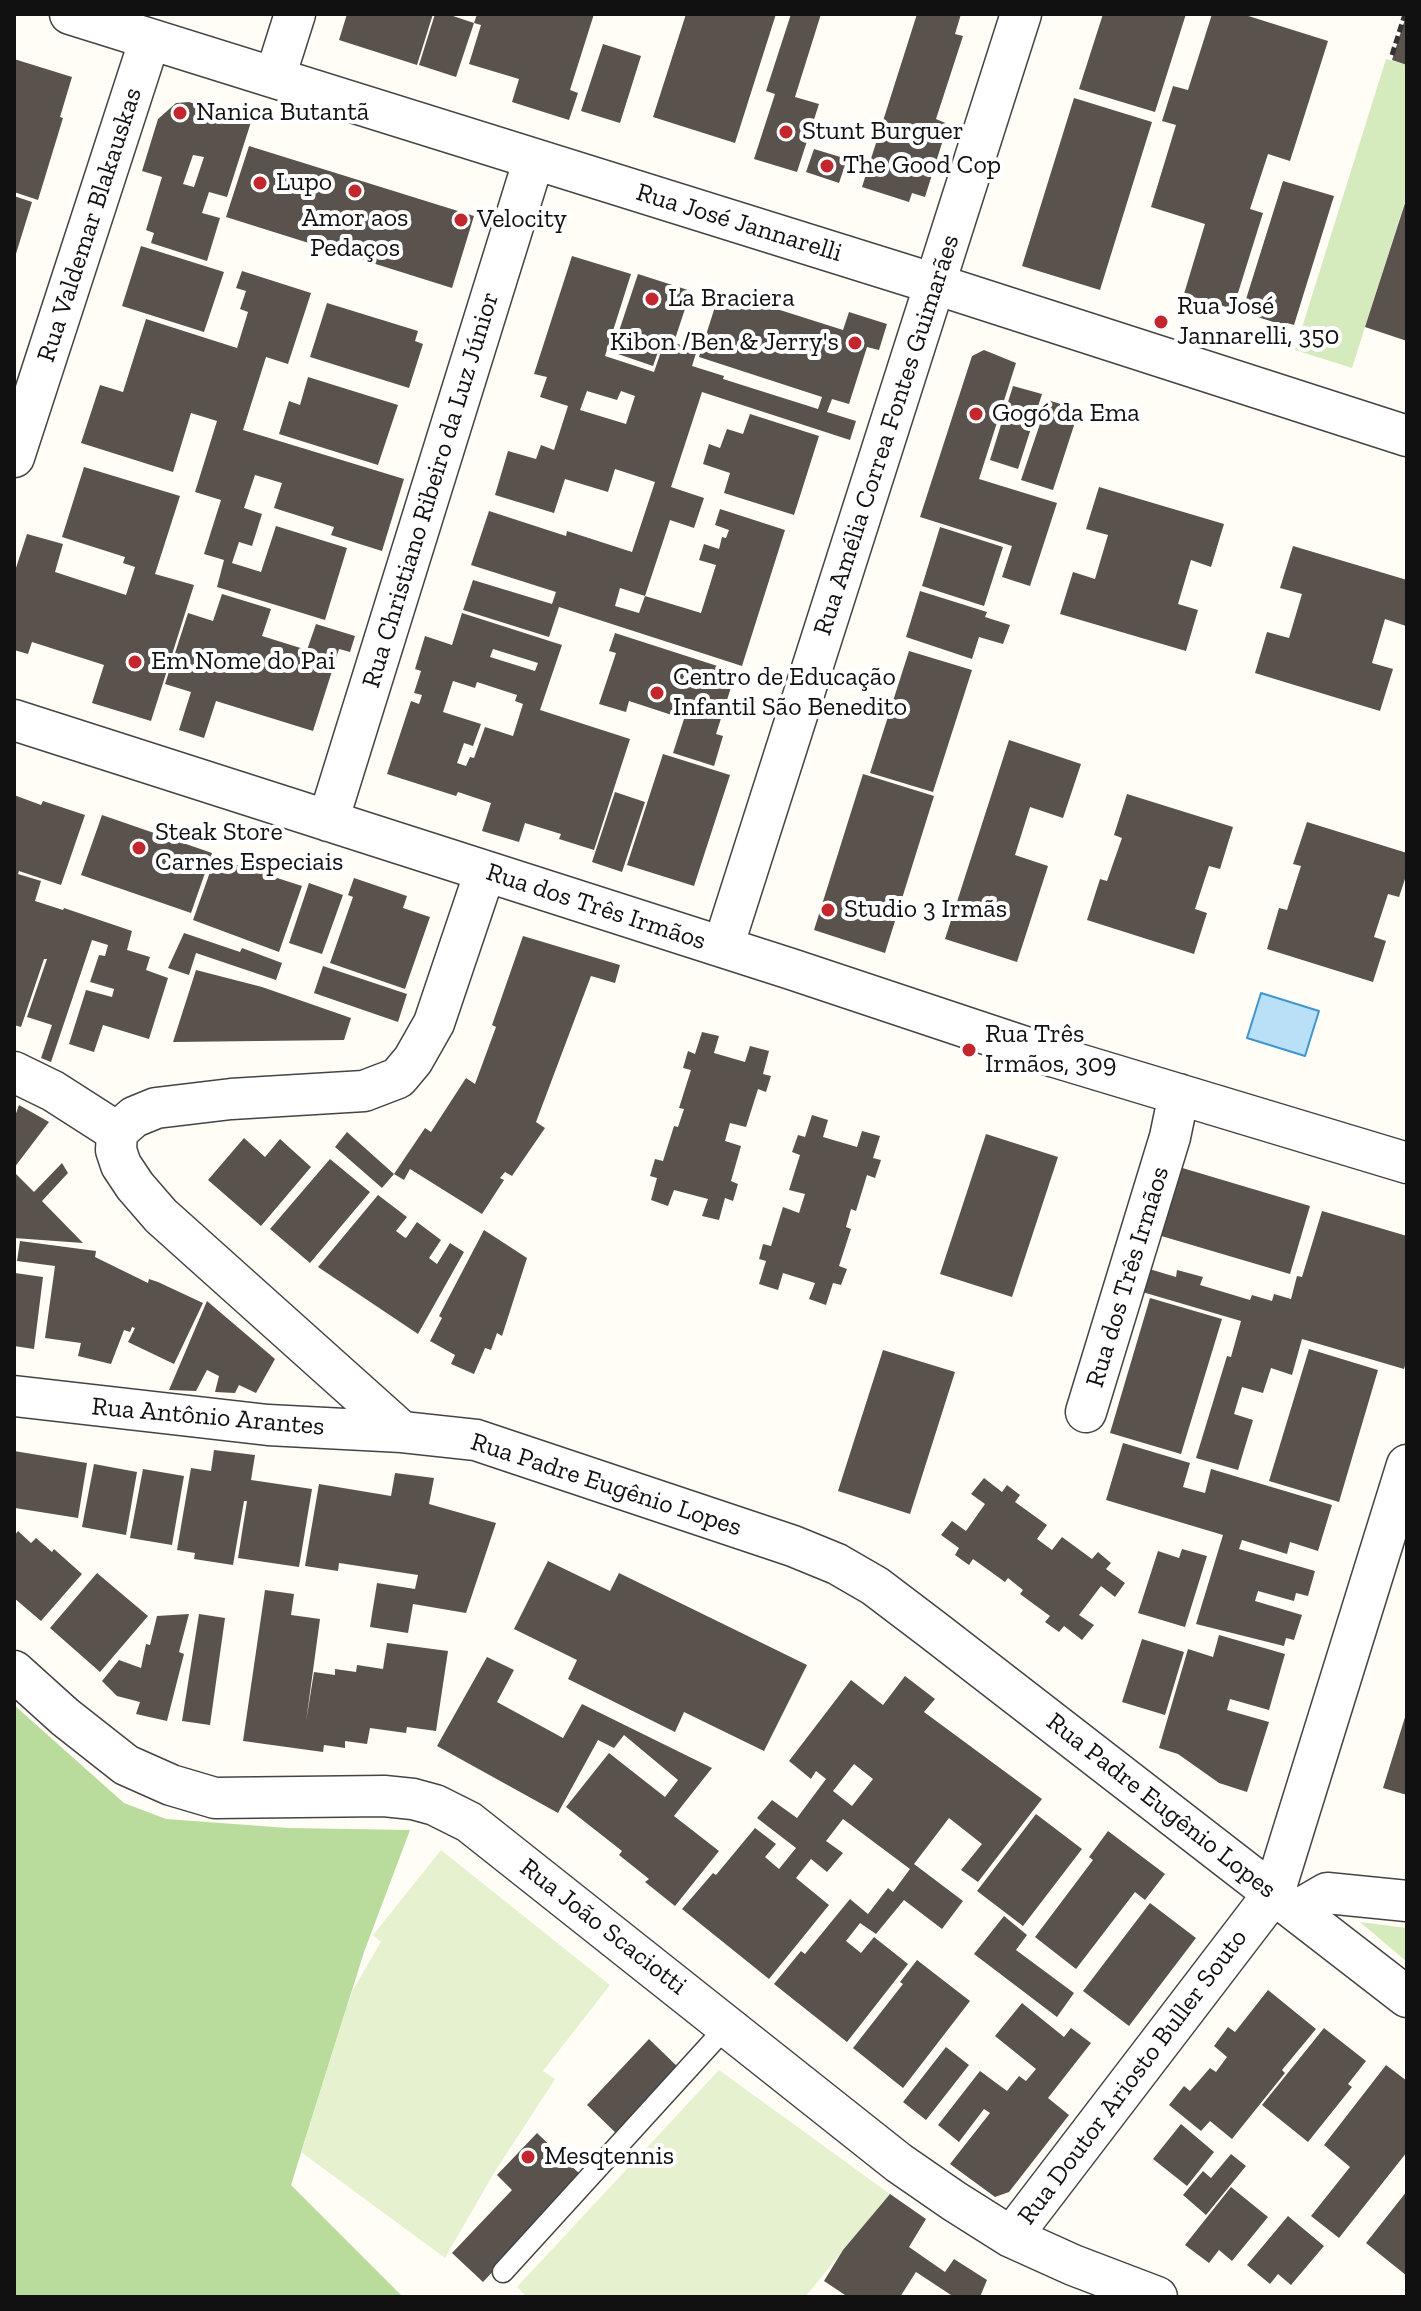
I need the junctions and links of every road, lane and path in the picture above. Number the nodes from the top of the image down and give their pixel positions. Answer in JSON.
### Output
{"nodes":[{"id":1,"x":70,"y":14,"type":"edge"},
{"id":2,"x":295,"y":14,"type":"edge"},
{"id":3,"x":1021,"y":14,"type":"edge"},
{"id":4,"x":1405,"y":14,"type":"edge"},
{"id":5,"x":150,"y":39,"type":"junction"},
{"id":6,"x":1392,"y":55,"type":"dead end"},
{"id":7,"x":275,"y":77,"type":"junction"},
{"id":8,"x":534,"y":159,"type":"junction"},
{"id":9,"x":935,"y":284,"type":"junction"},
{"id":10,"x":1407,"y":436,"type":"edge"},
{"id":11,"x":14,"y":457,"type":"edge"},
{"id":12,"x":14,"y":720,"type":"edge"},
{"id":13,"x":328,"y":821,"type":"junction"},
{"id":14,"x":485,"y":872,"type":"junction"},
{"id":15,"x":723,"y":947,"type":"junction"},
{"id":16,"x":14,"y":1072,"type":"edge"},
{"id":17,"x":1179,"y":1094,"type":"junction"},
{"id":18,"x":117,"y":1132,"type":"junction"},
{"id":19,"x":1404,"y":1153,"type":"edge"},
{"id":20,"x":14,"y":1396,"type":"edge"},
{"id":21,"x":1086,"y":1412,"type":"dead end"},
{"id":22,"x":402,"y":1432,"type":"junction"},
{"id":23,"x":1407,"y":1465,"type":"edge"},
{"id":24,"x":14,"y":1671,"type":"edge"},
{"id":25,"x":1407,"y":1901,"type":"edge"},
{"id":26,"x":1285,"y":1902,"type":"junction"},
{"id":27,"x":1407,"y":1997,"type":"edge"},
{"id":28,"x":728,"y":2025,"type":"junction"},
{"id":29,"x":1011,"y":2237,"type":"junction"},
{"id":30,"x":503,"y":2272,"type":"dead end"},
{"id":31,"x":1157,"y":2297,"type":"edge"}],
"edges":[{"from":1,"to":5,"type":"street","name":"Rua José Jannarelli"},
{"from":2,"to":7,"type":"street"},
{"from":3,"to":9,"type":"street","name":"Rua Amélia Correa Fontes Guimarães"},
{"from":4,"to":6,"type":"path"},
{"from":5,"to":7,"type":"street","name":"Rua José Jannarelli"},
{"from":5,"to":11,"type":"street","name":"Rua Valdemar Blakauskas"},
{"from":7,"to":8,"type":"street","name":"Rua José Jannarelli"},
{"from":8,"to":9,"type":"street","name":"Rua José Jannarelli"},
{"from":8,"to":13,"type":"street","name":"Rua Christiano Ribeiro da Luz Júnior"},
{"from":9,"to":10,"type":"street","name":"Rua José Jannarelli"},
{"from":9,"to":15,"type":"street","name":"Rua Amélia Correa Fontes Guimarães"},
{"from":12,"to":13,"type":"street","name":"Rua dos Três Irmãos"},
{"from":13,"to":14,"type":"street","name":"Rua dos Três Irmãos"},
{"from":14,"to":15,"type":"street","name":"Rua dos Três Irmãos"},
{"from":14,"to":18,"type":"street"},
{"from":15,"to":17,"type":"street","name":"Rua dos Três Irmãos"},
{"from":16,"to":18,"type":"street"},
{"from":17,"to":19,"type":"street","name":"Rua dos Três Irmãos"},
{"from":17,"to":21,"type":"street","name":"Rua dos Três Irmãos"},
{"from":18,"to":22,"type":"street"},
{"from":20,"to":22,"type":"street","name":"Rua Antônio Arantes"},
{"from":22,"to":26,"type":"street","name":"Rua Padre Eugênio Lopes"},
{"from":23,"to":26,"type":"street","name":"Rua Doutor Ariosto Buller Souto"},
{"from":24,"to":28,"type":"street","name":"Rua João Scaciotti"},
{"from":25,"to":26,"type":"street"},
{"from":26,"to":27,"type":"street","name":"Rua Padre Eugênio Lopes"},
{"from":26,"to":29,"type":"street","name":"Rua Doutor Ariosto Buller Souto"},
{"from":28,"to":29,"type":"street","name":"Rua João Scaciotti"},
{"from":28,"to":30,"type":"lane"},
{"from":29,"to":31,"type":"street","name":"Rua João Scaciotti"}]}
